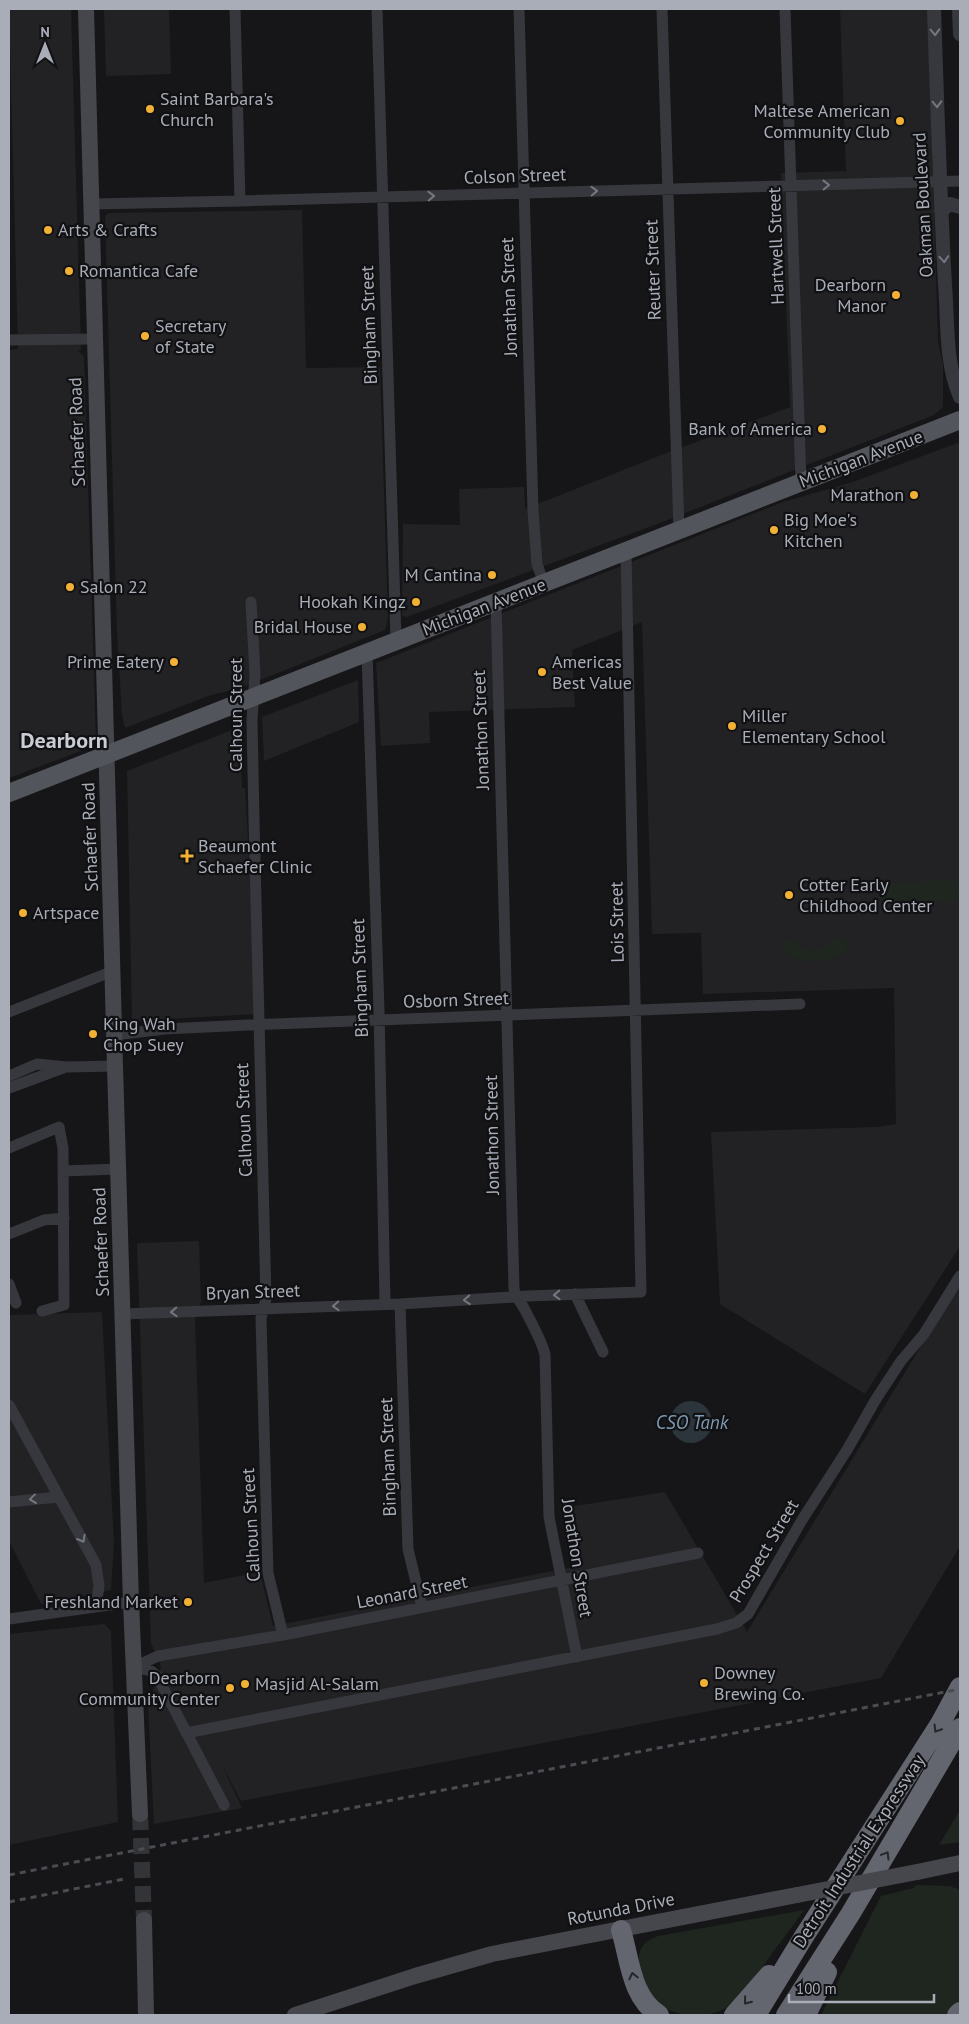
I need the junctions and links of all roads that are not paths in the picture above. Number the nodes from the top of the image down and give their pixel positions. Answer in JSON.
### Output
{"nodes":[{"id":1,"x":86,"y":9,"type":"edge"},
{"id":2,"x":235,"y":9,"type":"edge"},
{"id":3,"x":377,"y":9,"type":"edge"},
{"id":4,"x":519,"y":9,"type":"edge"},
{"id":5,"x":662,"y":9,"type":"edge"},
{"id":6,"x":785,"y":9,"type":"edge"},
{"id":7,"x":934,"y":9,"type":"edge"},
{"id":8,"x":959,"y":9,"type":"edge"},
{"id":9,"x":960,"y":34,"type":"edge"},
{"id":10,"x":960,"y":181,"type":"edge"},
{"id":11,"x":940,"y":182,"type":"junction"},
{"id":12,"x":791,"y":186,"type":"junction"},
{"id":13,"x":668,"y":189,"type":"junction"},
{"id":14,"x":524,"y":194,"type":"junction"},
{"id":15,"x":382,"y":197,"type":"junction"},
{"id":16,"x":240,"y":201,"type":"junction"},
{"id":17,"x":91,"y":204,"type":"junction"},
{"id":18,"x":960,"y":207,"type":"edge"},
{"id":19,"x":941,"y":211,"type":"junction"},
{"id":20,"x":94,"y":339,"type":"junction"},
{"id":21,"x":9,"y":340,"type":"edge"},
{"id":22,"x":960,"y":397,"type":"edge"},
{"id":23,"x":960,"y":420,"type":"edge"},
{"id":24,"x":801,"y":482,"type":"junction"},
{"id":25,"x":679,"y":530,"type":"junction"},
{"id":26,"x":626,"y":551,"type":"junction"},
{"id":27,"x":544,"y":584,"type":"junction"},
{"id":28,"x":251,"y":602,"type":"dead end"},
{"id":29,"x":496,"y":602,"type":"junction"},
{"id":30,"x":396,"y":641,"type":"junction"},
{"id":31,"x":367,"y":652,"type":"junction"},
{"id":32,"x":254,"y":697,"type":"junction"},
{"id":33,"x":108,"y":755,"type":"junction"},
{"id":34,"x":9,"y":793,"type":"edge"},
{"id":35,"x":113,"y":971,"type":"junction"},
{"id":36,"x":800,"y":1004,"type":"dead end"},
{"id":37,"x":636,"y":1010,"type":"junction"},
{"id":38,"x":9,"y":1012,"type":"edge"},
{"id":39,"x":507,"y":1015,"type":"junction"},
{"id":40,"x":379,"y":1021,"type":"junction"},
{"id":41,"x":258,"y":1025,"type":"junction"},
{"id":42,"x":114,"y":1035,"type":"junction"},
{"id":43,"x":115,"y":1066,"type":"junction"},
{"id":44,"x":67,"y":1067,"type":"junction"},
{"id":45,"x":9,"y":1076,"type":"edge"},
{"id":46,"x":9,"y":1088,"type":"edge"},
{"id":47,"x":9,"y":1148,"type":"edge"},
{"id":48,"x":118,"y":1169,"type":"junction"},
{"id":49,"x":63,"y":1171,"type":"junction"},
{"id":50,"x":64,"y":1218,"type":"junction"},
{"id":51,"x":9,"y":1234,"type":"edge"},
{"id":52,"x":960,"y":1276,"type":"edge"},
{"id":53,"x":9,"y":1284,"type":"edge"},
{"id":54,"x":576,"y":1294,"type":"junction"},
{"id":55,"x":516,"y":1296,"type":"junction"},
{"id":56,"x":16,"y":1303,"type":"dead end"},
{"id":57,"x":385,"y":1303,"type":"junction"},
{"id":58,"x":400,"y":1304,"type":"junction"},
{"id":59,"x":263,"y":1309,"type":"junction"},
{"id":60,"x":42,"y":1311,"type":"dead end"},
{"id":61,"x":123,"y":1314,"type":"junction"},
{"id":62,"x":603,"y":1352,"type":"dead end"},
{"id":63,"x":9,"y":1405,"type":"edge"},
{"id":64,"x":58,"y":1497,"type":"junction"},
{"id":65,"x":9,"y":1502,"type":"edge"},
{"id":66,"x":698,"y":1554,"type":"dead end"},
{"id":67,"x":561,"y":1581,"type":"junction"},
{"id":68,"x":131,"y":1602,"type":"junction"},
{"id":69,"x":96,"y":1606,"type":"junction"},
{"id":70,"x":422,"y":1607,"type":"junction"},
{"id":71,"x":9,"y":1619,"type":"edge"},
{"id":72,"x":283,"y":1635,"type":"junction"},
{"id":73,"x":576,"y":1657,"type":"junction"},
{"id":74,"x":134,"y":1667,"type":"junction"},
{"id":75,"x":960,"y":1687,"type":"edge"},
{"id":76,"x":960,"y":1728,"type":"edge"},
{"id":77,"x":186,"y":1733,"type":"junction"},
{"id":78,"x":224,"y":1805,"type":"dead end"},
{"id":79,"x":140,"y":1814,"type":"tunnel mouth"},
{"id":80,"x":960,"y":1863,"type":"edge"},
{"id":81,"x":851,"y":1913,"type":"junction"},
{"id":82,"x":144,"y":1920,"type":"tunnel mouth"},
{"id":83,"x":621,"y":1930,"type":"junction"},
{"id":84,"x":803,"y":1938,"type":"junction"},
{"id":85,"x":960,"y":2012,"type":"edge"},
{"id":86,"x":146,"y":2015,"type":"edge"},
{"id":87,"x":295,"y":2015,"type":"edge"},
{"id":88,"x":659,"y":2015,"type":"edge"},
{"id":89,"x":734,"y":2015,"type":"edge"},
{"id":90,"x":756,"y":2015,"type":"edge"},
{"id":91,"x":786,"y":2015,"type":"edge"},
{"id":92,"x":806,"y":2015,"type":"edge"},
{"id":93,"x":957,"y":2015,"type":"edge"}],
"edges":[{"from":1,"to":17,"type":"main road","name":"Schaefer Road"},
{"from":2,"to":16,"type":"street"},
{"from":3,"to":15,"type":"street","name":"Bingham Street"},
{"from":4,"to":14,"type":"street","name":"Jonathan Street"},
{"from":5,"to":13,"type":"street","name":"Reuter Street"},
{"from":6,"to":12,"type":"street","name":"Hartwell Street"},
{"from":7,"to":11,"type":"street","name":"Oakman Boulevard","one_way":true},
{"from":8,"to":9,"type":"street"},
{"from":10,"to":11,"type":"street","name":"Colson Street"},
{"from":12,"to":11,"type":"street","name":"Colson Street","one_way":true},
{"from":11,"to":19,"type":"street","name":"Oakman Boulevard"},
{"from":12,"to":13,"type":"street","name":"Colson Street"},
{"from":12,"to":24,"type":"street","name":"Hartwell Street"},
{"from":14,"to":13,"type":"street","name":"Colson Street","one_way":true},
{"from":13,"to":25,"type":"street","name":"Reuter Street"},
{"from":15,"to":14,"type":"street","name":"Colson Street","one_way":true},
{"from":14,"to":27,"type":"street","name":"Jonathan Street"},
{"from":15,"to":16,"type":"street","name":"Colson Street"},
{"from":15,"to":30,"type":"street","name":"Bingham Street"},
{"from":16,"to":17,"type":"street","name":"Colson Street"},
{"from":17,"to":20,"type":"main road","name":"Schaefer Road"},
{"from":18,"to":19,"type":"street"},
{"from":19,"to":22,"type":"street","name":"Oakman Boulevard","one_way":true},
{"from":20,"to":21,"type":"street"},
{"from":20,"to":33,"type":"main road","name":"Schaefer Road"},
{"from":23,"to":24,"type":"main road","name":"Michigan Avenue"},
{"from":24,"to":25,"type":"main road","name":"Michigan Avenue"},
{"from":25,"to":26,"type":"main road","name":"Michigan Avenue"},
{"from":26,"to":27,"type":"main road","name":"Michigan Avenue"},
{"from":26,"to":37,"type":"street","name":"Lois Street"},
{"from":27,"to":29,"type":"main road","name":"Michigan Avenue"},
{"from":28,"to":32,"type":"street","name":"Calhoun Street"},
{"from":29,"to":30,"type":"main road","name":"Michigan Avenue"},
{"from":29,"to":39,"type":"street","name":"Jonathon Street"},
{"from":30,"to":31,"type":"main road","name":"Michigan Avenue"},
{"from":31,"to":32,"type":"main road","name":"Michigan Avenue"},
{"from":31,"to":40,"type":"street","name":"Bingham Street"},
{"from":32,"to":33,"type":"main road","name":"Michigan Avenue"},
{"from":32,"to":41,"type":"street","name":"Calhoun Street"},
{"from":33,"to":34,"type":"main road","name":"Michigan Avenue"},
{"from":33,"to":35,"type":"main road","name":"Schaefer Road"},
{"from":35,"to":38,"type":"street"},
{"from":35,"to":42,"type":"main road","name":"Schaefer Road"},
{"from":36,"to":37,"type":"street","name":"Osborn Street"},
{"from":37,"to":39,"type":"street","name":"Osborn Street"},
{"from":37,"to":54,"type":"street","name":"Lois Street"},
{"from":39,"to":40,"type":"street","name":"Osborn Street"},
{"from":39,"to":55,"type":"street","name":"Jonathon Street"},
{"from":40,"to":41,"type":"street","name":"Osborn Street"},
{"from":40,"to":57,"type":"street","name":"Bingham Street"},
{"from":41,"to":42,"type":"street","name":"Osborn Street"},
{"from":41,"to":59,"type":"street","name":"Calhoun Street"},
{"from":42,"to":43,"type":"main road","name":"Schaefer Road"},
{"from":43,"to":44,"type":"street"},
{"from":43,"to":48,"type":"main road","name":"Schaefer Road"},
{"from":44,"to":45,"type":"street"},
{"from":44,"to":46,"type":"street"},
{"from":47,"to":49,"type":"street"},
{"from":48,"to":49,"type":"street"},
{"from":48,"to":61,"type":"main road","name":"Schaefer Road"},
{"from":49,"to":50,"type":"street"},
{"from":50,"to":51,"type":"street"},
{"from":50,"to":60,"type":"street"},
{"from":52,"to":73,"type":"street","name":"Prospect Street"},
{"from":53,"to":56,"type":"street"},
{"from":54,"to":55,"type":"street","one_way":true},
{"from":54,"to":62,"type":"street"},
{"from":55,"to":58,"type":"street","one_way":true},
{"from":55,"to":67,"type":"street","name":"Jonathon Street"},
{"from":57,"to":58,"type":"street","name":"Bryan Street"},
{"from":57,"to":59,"type":"street","name":"Bryan Street","one_way":true},
{"from":58,"to":70,"type":"street","name":"Bingham Street"},
{"from":59,"to":61,"type":"street","name":"Bryan Street","one_way":true},
{"from":59,"to":72,"type":"street","name":"Calhoun Street"},
{"from":61,"to":68,"type":"main road","name":"Schaefer Road"},
{"from":63,"to":64,"type":"street"},
{"from":64,"to":65,"type":"street","one_way":true},
{"from":64,"to":69,"type":"street","one_way":true},
{"from":66,"to":67,"type":"street","name":"Leonard Street"},
{"from":67,"to":70,"type":"street","name":"Leonard Street"},
{"from":67,"to":73,"type":"street","name":"Jonathon Street"},
{"from":68,"to":69,"type":"street"},
{"from":68,"to":74,"type":"main road","name":"Schaefer Road"},
{"from":69,"to":71,"type":"street"},
{"from":70,"to":72,"type":"street","name":"Leonard Street"},
{"from":72,"to":74,"type":"street","name":"Leonard Street"},
{"from":73,"to":77,"type":"street","name":"Prospect Street"},
{"from":74,"to":77,"type":"street"},
{"from":74,"to":79,"type":"main road","name":"Schaefer Road"},
{"from":75,"to":84,"type":"highway","name":"Detroit Industrial Expressway","one_way":true},
{"from":81,"to":76,"type":"highway","name":"Detroit Industrial Expressway","one_way":true},
{"from":77,"to":78,"type":"street"},
{"from":80,"to":83,"type":"main road","name":"Rotunda Drive","bridge":true},
{"from":81,"to":91,"type":"highway","name":"Detroit Industrial Expressway"},
{"from":81,"to":92,"type":"highway"},
{"from":82,"to":86,"type":"main road"},
{"from":83,"to":87,"type":"main road","name":"Rotunda Drive"},
{"from":88,"to":83,"type":"highway","one_way":true},
{"from":84,"to":89,"type":"highway","one_way":true},
{"from":84,"to":90,"type":"highway","name":"Detroit Industrial Expressway"},
{"from":85,"to":93,"type":"highway"}]}
